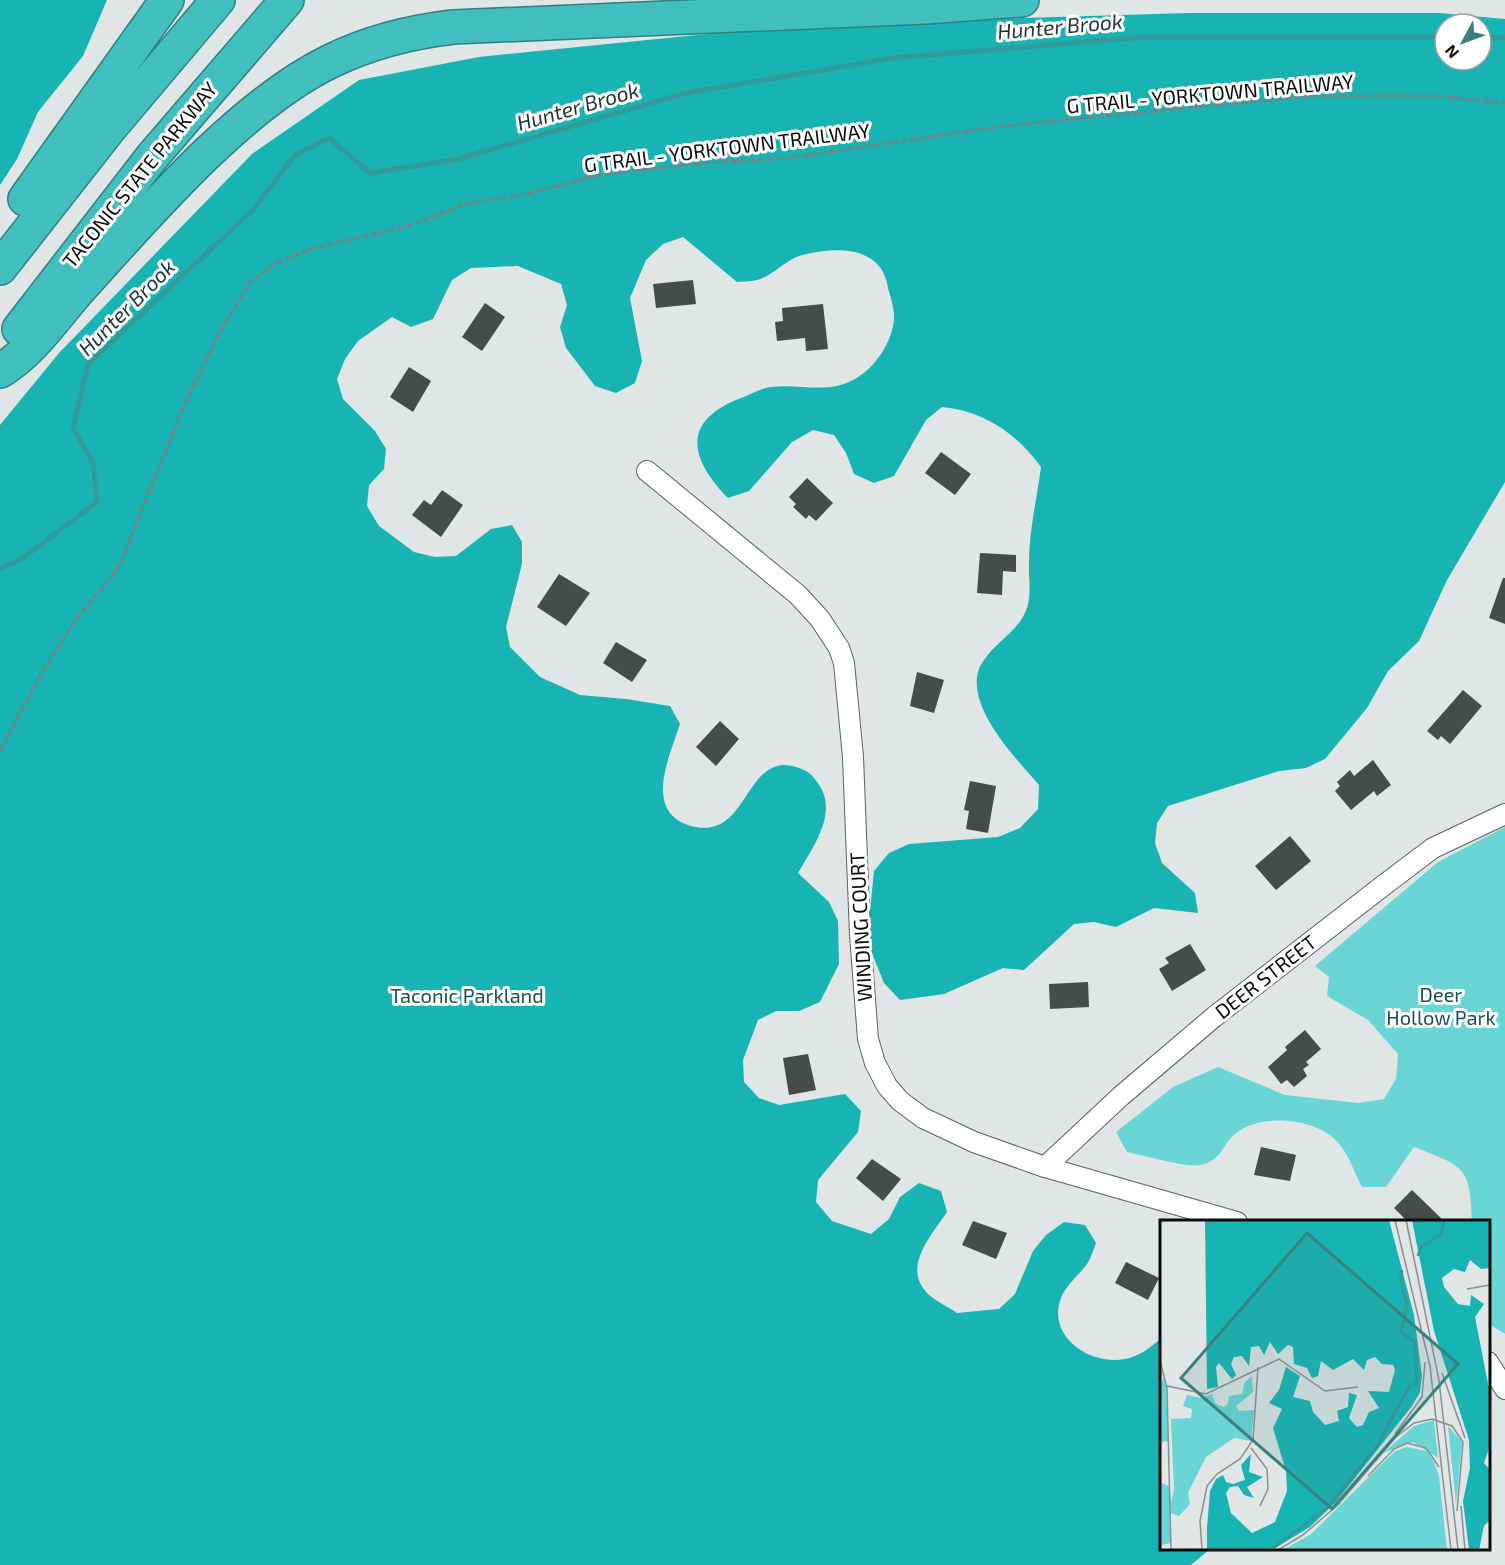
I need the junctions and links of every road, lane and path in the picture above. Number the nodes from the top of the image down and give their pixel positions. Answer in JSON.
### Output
{"nodes":[{"id":1,"x":167,"y":0,"type":"edge"},
{"id":2,"x":218,"y":0,"type":"edge"},
{"id":3,"x":287,"y":0,"type":"edge"},
{"id":4,"x":1022,"y":0,"type":"edge"},
{"id":5,"x":1505,"y":104,"type":"edge"},
{"id":6,"x":0,"y":232,"type":"edge"},
{"id":7,"x":0,"y":268,"type":"edge"},
{"id":8,"x":0,"y":355,"type":"edge"},
{"id":9,"x":0,"y":371,"type":"edge"},
{"id":10,"x":647,"y":471,"type":"dead end"},
{"id":11,"x":0,"y":751,"type":"edge"},
{"id":12,"x":1505,"y":814,"type":"edge"},
{"id":13,"x":1045,"y":1167,"type":"junction"},
{"id":14,"x":1233,"y":1220,"type":"edge"},
{"id":15,"x":1490,"y":1365,"type":"edge"},
{"id":16,"x":1505,"y":1389,"type":"edge"}],
"edges":[{"from":1,"to":6,"type":"highway"},
{"from":2,"to":7,"type":"highway"},
{"from":3,"to":8,"type":"highway","name":"TACONIC STATE PARKWAY"},
{"from":4,"to":9,"type":"highway"},
{"from":5,"to":11,"type":"path","name":"G TRAIL - YORKTOWN TRAILWAY"},
{"from":10,"to":13,"type":"street","name":"WINDING COURT"},
{"from":12,"to":13,"type":"street","name":"DEER STREET"},
{"from":13,"to":14,"type":"street","name":"WINDING COURT"},
{"from":15,"to":16,"type":"street"}]}
